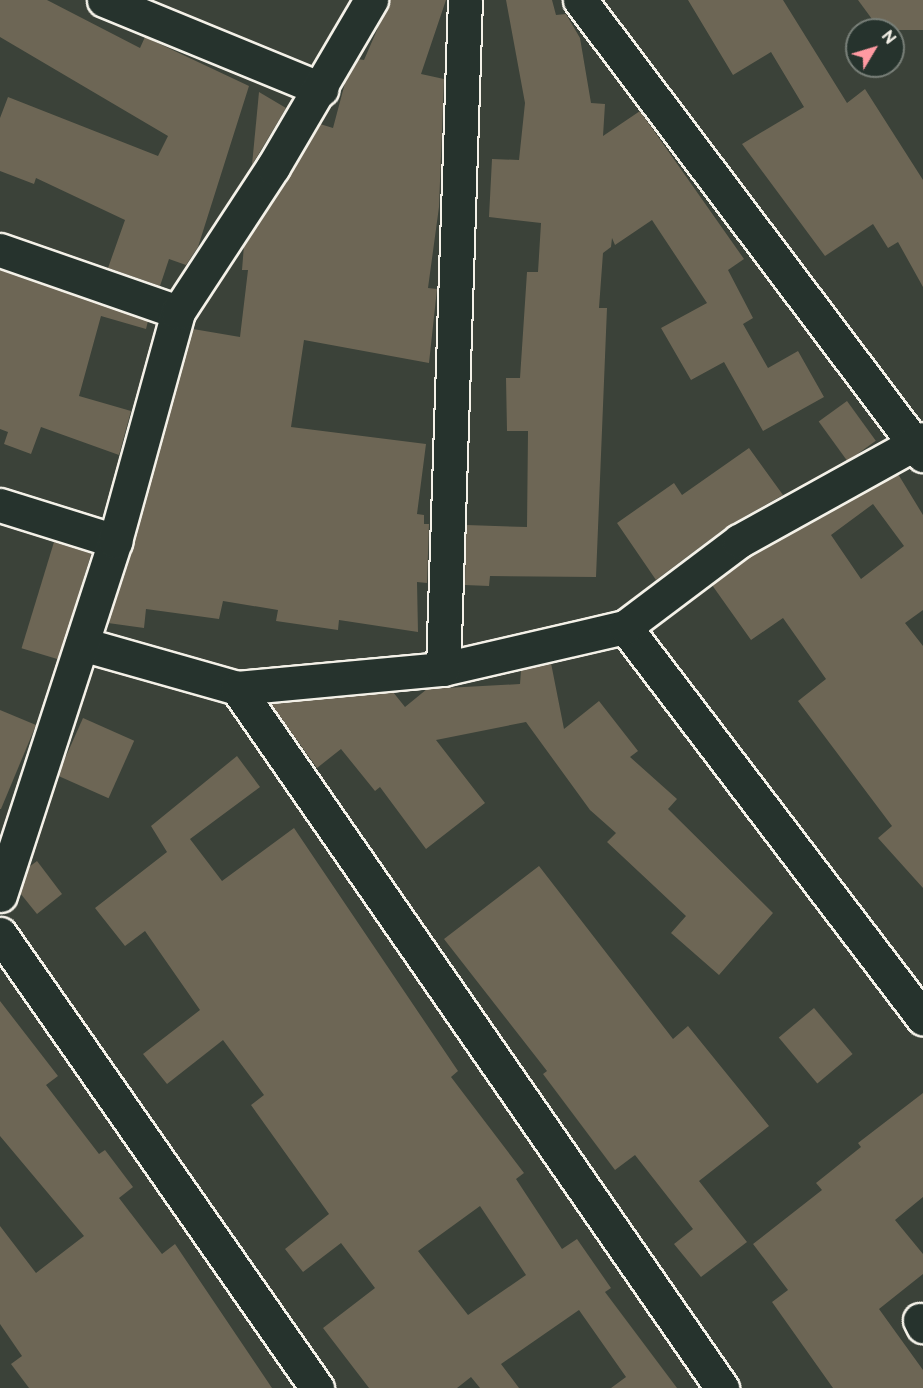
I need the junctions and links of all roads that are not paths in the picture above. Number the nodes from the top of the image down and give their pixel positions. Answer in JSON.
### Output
{"nodes":[{"id":1,"x":104,"y":0,"type":"edge"},
{"id":2,"x":371,"y":0,"type":"edge"},
{"id":3,"x":465,"y":0,"type":"edge"},
{"id":4,"x":580,"y":0,"type":"edge"},
{"id":5,"x":321,"y":89,"type":"junction"},
{"id":6,"x":0,"y":250,"type":"edge"},
{"id":7,"x":178,"y":312,"type":"junction"},
{"id":8,"x":920,"y":446,"type":"edge"},
{"id":9,"x":0,"y":506,"type":"edge"},
{"id":10,"x":115,"y":541,"type":"junction"},
{"id":11,"x":625,"y":627,"type":"junction"},
{"id":12,"x":82,"y":644,"type":"junction"},
{"id":13,"x":443,"y":669,"type":"junction"},
{"id":14,"x":237,"y":688,"type":"junction"},
{"id":15,"x":0,"y":895,"type":"edge"},
{"id":16,"x":0,"y":934,"type":"edge"},
{"id":17,"x":923,"y":1018,"type":"edge"},
{"id":18,"x":317,"y":1388,"type":"edge"},
{"id":19,"x":722,"y":1388,"type":"edge"}],
"edges":[{"from":1,"to":5,"type":"street"},
{"from":2,"to":5,"type":"street"},
{"from":3,"to":13,"type":"street"},
{"from":4,"to":8,"type":"street"},
{"from":5,"to":7,"type":"street"},
{"from":6,"to":7,"type":"street"},
{"from":7,"to":10,"type":"street"},
{"from":8,"to":11,"type":"street"},
{"from":9,"to":10,"type":"street"},
{"from":10,"to":12,"type":"street"},
{"from":11,"to":13,"type":"street"},
{"from":11,"to":17,"type":"street"},
{"from":12,"to":14,"type":"street"},
{"from":12,"to":15,"type":"street"},
{"from":13,"to":14,"type":"street"},
{"from":14,"to":19,"type":"street"},
{"from":16,"to":18,"type":"street"}]}
